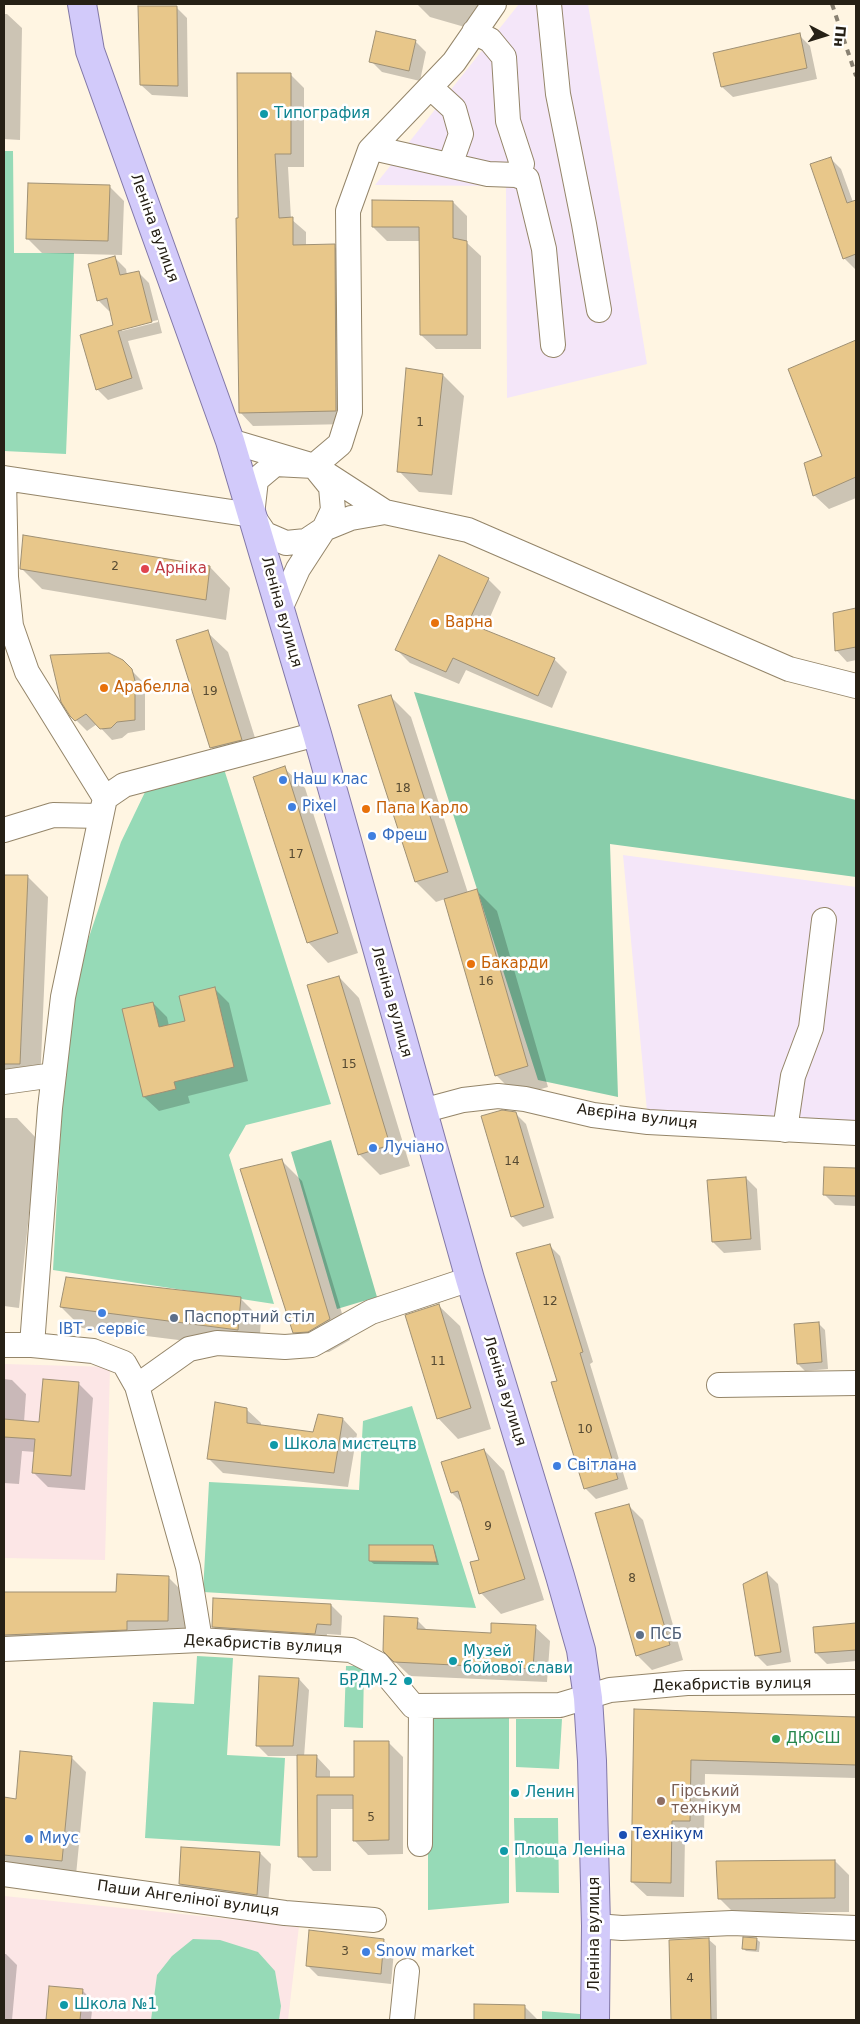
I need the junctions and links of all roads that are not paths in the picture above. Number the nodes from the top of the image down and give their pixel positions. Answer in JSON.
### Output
{"nodes":[{"id":1,"x":82,"y":4,"type":"edge"},
{"id":2,"x":494,"y":4,"type":"edge"},
{"id":3,"x":549,"y":4,"type":"edge"},
{"id":4,"x":474,"y":32,"type":"junction"},
{"id":5,"x":430,"y":87,"type":"junction"},
{"id":6,"x":373,"y":148,"type":"junction"},
{"id":7,"x":450,"y":165,"type":"junction"},
{"id":8,"x":516,"y":176,"type":"junction"},
{"id":9,"x":599,"y":310,"type":"dead end"},
{"id":10,"x":553,"y":345,"type":"dead end"},
{"id":11,"x":230,"y":442,"type":"junction"},
{"id":12,"x":314,"y":466,"type":"junction"},
{"id":13,"x":4,"y":478,"type":"edge"},
{"id":14,"x":385,"y":512,"type":"junction"},
{"id":15,"x":252,"y":515,"type":"junction"},
{"id":16,"x":324,"y":529,"type":"junction"},
{"id":17,"x":280,"y":609,"type":"junction"},
{"id":18,"x":856,"y":686,"type":"edge"},
{"id":19,"x":317,"y":734,"type":"junction"},
{"id":20,"x":103,"y":807,"type":"junction"},
{"id":21,"x":4,"y":830,"type":"edge"},
{"id":22,"x":824,"y":920,"type":"dead end"},
{"id":23,"x":54,"y":1075,"type":"junction"},
{"id":24,"x":4,"y":1082,"type":"edge"},
{"id":25,"x":422,"y":1111,"type":"junction"},
{"id":26,"x":786,"y":1130,"type":"junction"},
{"id":27,"x":856,"y":1133,"type":"edge"},
{"id":28,"x":470,"y":1279,"type":"junction"},
{"id":29,"x":4,"y":1345,"type":"edge"},
{"id":30,"x":32,"y":1345,"type":"junction"},
{"id":31,"x":856,"y":1383,"type":"edge"},
{"id":32,"x":719,"y":1385,"type":"dead end"},
{"id":33,"x":137,"y":1386,"type":"junction"},
{"id":34,"x":200,"y":1640,"type":"junction"},
{"id":35,"x":4,"y":1649,"type":"edge"},
{"id":36,"x":856,"y":1682,"type":"edge"},
{"id":37,"x":588,"y":1698,"type":"junction"},
{"id":38,"x":421,"y":1706,"type":"junction"},
{"id":39,"x":420,"y":1844,"type":"dead end"},
{"id":40,"x":4,"y":1874,"type":"edge"},
{"id":41,"x":374,"y":1920,"type":"dead end"},
{"id":42,"x":596,"y":1926,"type":"junction"},
{"id":43,"x":856,"y":1928,"type":"edge"},
{"id":44,"x":407,"y":1971,"type":"dead end"},
{"id":45,"x":402,"y":2020,"type":"edge"},
{"id":46,"x":595,"y":2020,"type":"edge"}],
"edges":[{"from":1,"to":11,"type":"main road","name":"Леніна вулиця"},
{"from":2,"to":4,"type":"street"},
{"from":3,"to":9,"type":"street"},
{"from":4,"to":5,"type":"street"},
{"from":4,"to":8,"type":"street"},
{"from":5,"to":6,"type":"street"},
{"from":5,"to":7,"type":"street"},
{"from":6,"to":7,"type":"street"},
{"from":6,"to":12,"type":"street"},
{"from":7,"to":8,"type":"street"},
{"from":8,"to":10,"type":"street"},
{"from":11,"to":12,"type":"street"},
{"from":11,"to":15,"type":"main road","name":"Леніна вулиця"},
{"from":12,"to":14,"type":"street"},
{"from":12,"to":15,"type":"street"},
{"from":12,"to":16,"type":"street"},
{"from":13,"to":15,"type":"street"},
{"from":13,"to":20,"type":"street"},
{"from":14,"to":16,"type":"street"},
{"from":14,"to":18,"type":"street"},
{"from":15,"to":16,"type":"street"},
{"from":15,"to":17,"type":"main road","name":"Леніна вулиця"},
{"from":16,"to":17,"type":"street"},
{"from":17,"to":19,"type":"main road","name":"Леніна вулиця"},
{"from":19,"to":20,"type":"street"},
{"from":19,"to":25,"type":"main road","name":"Леніна вулиця"},
{"from":20,"to":21,"type":"street"},
{"from":20,"to":23,"type":"street"},
{"from":22,"to":26,"type":"street"},
{"from":23,"to":24,"type":"street"},
{"from":23,"to":30,"type":"street"},
{"from":25,"to":26,"type":"street","name":"Авєріна вулиця"},
{"from":25,"to":28,"type":"main road","name":"Леніна вулиця"},
{"from":26,"to":27,"type":"street","name":"Авєріна вулиця"},
{"from":28,"to":33,"type":"street"},
{"from":28,"to":37,"type":"main road","name":"Леніна вулиця"},
{"from":29,"to":30,"type":"street"},
{"from":30,"to":33,"type":"street"},
{"from":31,"to":32,"type":"street"},
{"from":33,"to":34,"type":"street"},
{"from":34,"to":35,"type":"street","name":"Декабристів вулиця"},
{"from":34,"to":38,"type":"street","name":"Декабристів вулиця"},
{"from":36,"to":37,"type":"street","name":"Декабристів вулиця"},
{"from":37,"to":38,"type":"street","name":"Декабристів вулиця"},
{"from":37,"to":42,"type":"main road","name":"Леніна вулиця"},
{"from":38,"to":39,"type":"street"},
{"from":40,"to":41,"type":"street","name":"Паши Ангеліної вулиця"},
{"from":42,"to":43,"type":"street"},
{"from":42,"to":46,"type":"main road","name":"Леніна вулиця"},
{"from":44,"to":45,"type":"street"}]}
